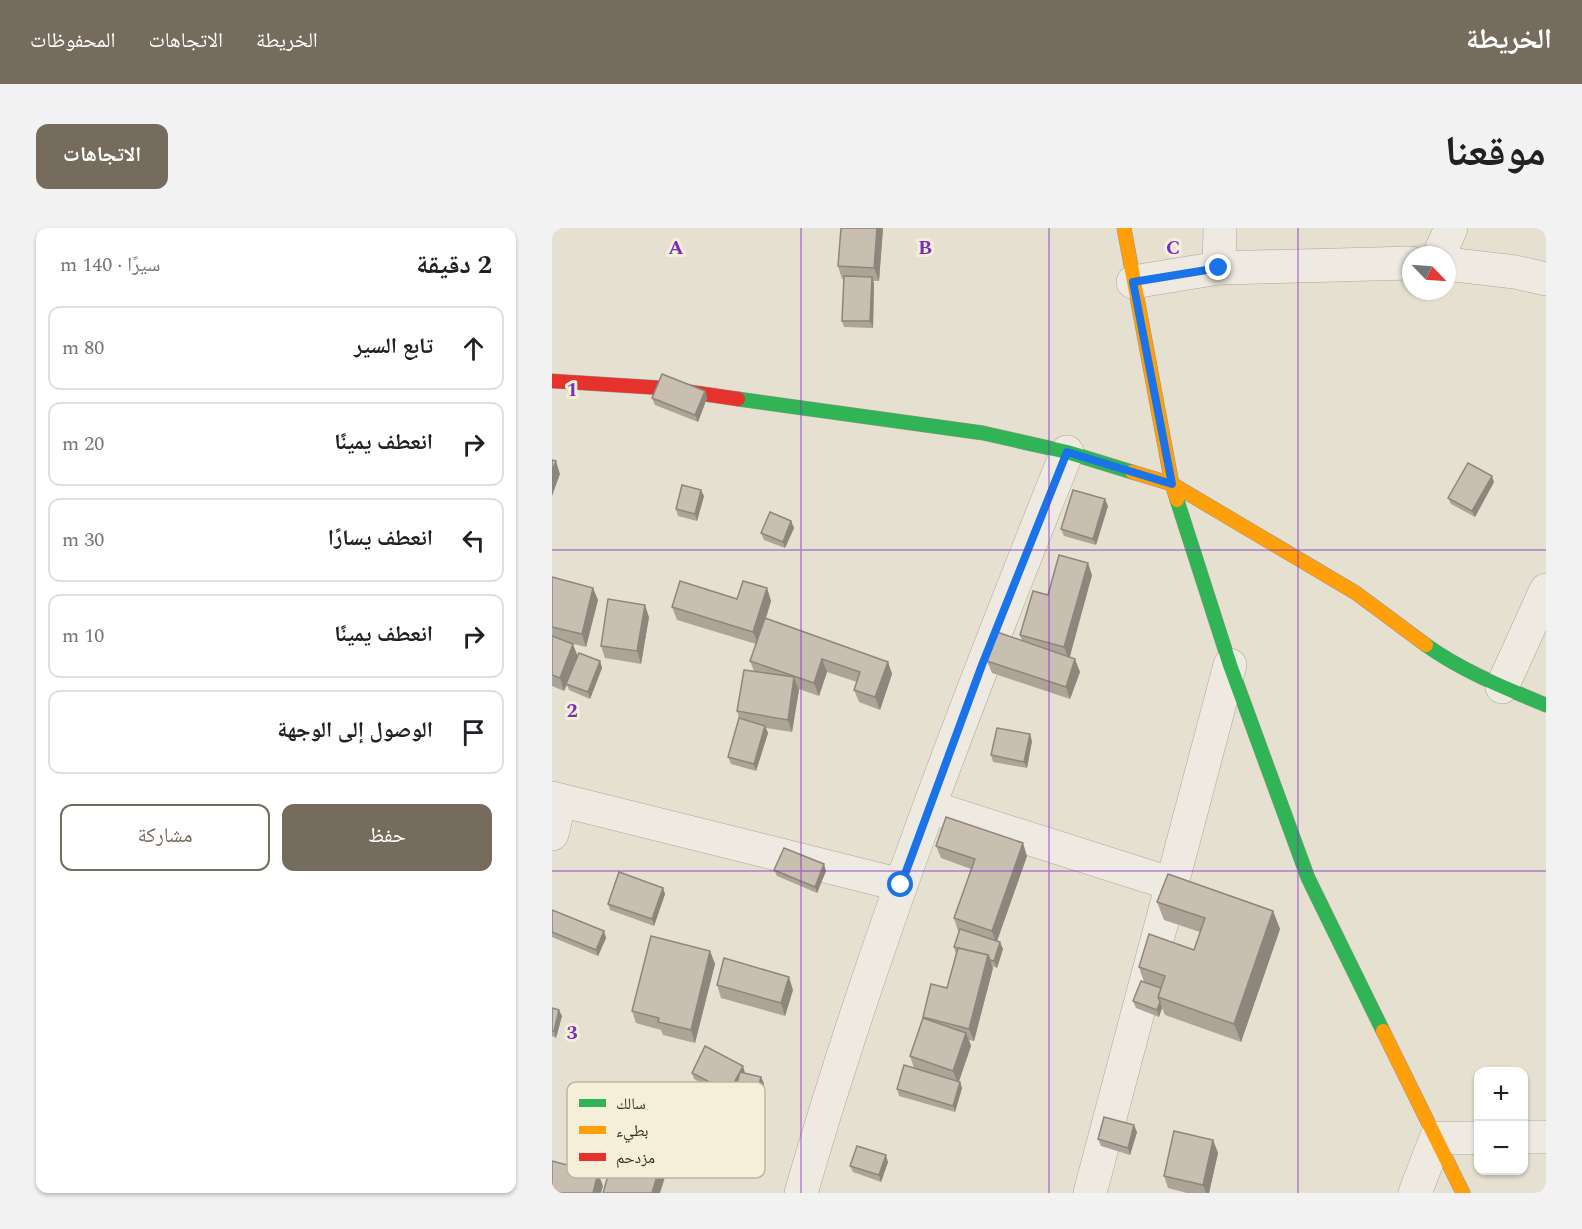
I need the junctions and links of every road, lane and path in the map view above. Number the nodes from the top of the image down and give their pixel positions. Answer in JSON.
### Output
{"nodes":[{"id":1,"x":1124,"y":228,"type":"edge"},
{"id":2,"x":1221,"y":228,"type":"edge"},
{"id":3,"x":1451,"y":228,"type":"edge"},
{"id":4,"x":1443,"y":246,"type":"edge"},
{"id":5,"x":1402,"y":263,"type":"edge"},
{"id":6,"x":1456,"y":265,"type":"edge"},
{"id":7,"x":1219,"y":268,"type":"junction"},
{"id":8,"x":1546,"y":279,"type":"edge"},
{"id":9,"x":1133,"y":282,"type":"junction"},
{"id":10,"x":552,"y":381,"type":"edge"},
{"id":11,"x":1067,"y":452,"type":"junction"},
{"id":12,"x":1172,"y":484,"type":"junction"},
{"id":13,"x":1546,"y":590,"type":"edge"},
{"id":14,"x":1230,"y":665,"type":"junction"},
{"id":15,"x":1502,"y":687,"type":"junction"},
{"id":16,"x":1546,"y":705,"type":"edge"},
{"id":17,"x":556,"y":800,"type":"edge"},
{"id":18,"x":930,"y":807,"type":"junction"},
{"id":19,"x":552,"y":834,"type":"edge"},
{"id":20,"x":1172,"y":884,"type":"junction"},
{"id":21,"x":901,"y":885,"type":"junction"},
{"id":22,"x":1528,"y":1137,"type":"edge"},
{"id":23,"x":1546,"y":1137,"type":"edge"},
{"id":24,"x":1436,"y":1138,"type":"junction"},
{"id":25,"x":1474,"y":1138,"type":"edge"},
{"id":26,"x":801,"y":1193,"type":"edge"},
{"id":27,"x":1090,"y":1193,"type":"edge"},
{"id":28,"x":1415,"y":1193,"type":"edge"},
{"id":29,"x":1463,"y":1193,"type":"edge"}],
"edges":[{"from":1,"to":9,"type":"street"},
{"from":2,"to":7,"type":"street"},
{"from":3,"to":4,"type":"street"},
{"from":5,"to":7,"type":"street"},
{"from":6,"to":8,"type":"street"},
{"from":7,"to":9,"type":"street"},
{"from":9,"to":12,"type":"street"},
{"from":10,"to":11,"type":"street"},
{"from":11,"to":12,"type":"street"},
{"from":11,"to":18,"type":"street"},
{"from":12,"to":14,"type":"street"},
{"from":12,"to":15,"type":"street"},
{"from":13,"to":15,"type":"street"},
{"from":14,"to":20,"type":"street"},
{"from":14,"to":24,"type":"street"},
{"from":15,"to":16,"type":"street"},
{"from":17,"to":19,"type":"street"},
{"from":17,"to":21,"type":"street"},
{"from":18,"to":20,"type":"street"},
{"from":18,"to":21,"type":"street"},
{"from":20,"to":27,"type":"street"},
{"from":21,"to":26,"type":"street"},
{"from":22,"to":23,"type":"street"},
{"from":24,"to":25,"type":"street"},
{"from":24,"to":28,"type":"street"},
{"from":24,"to":29,"type":"street"}]}
